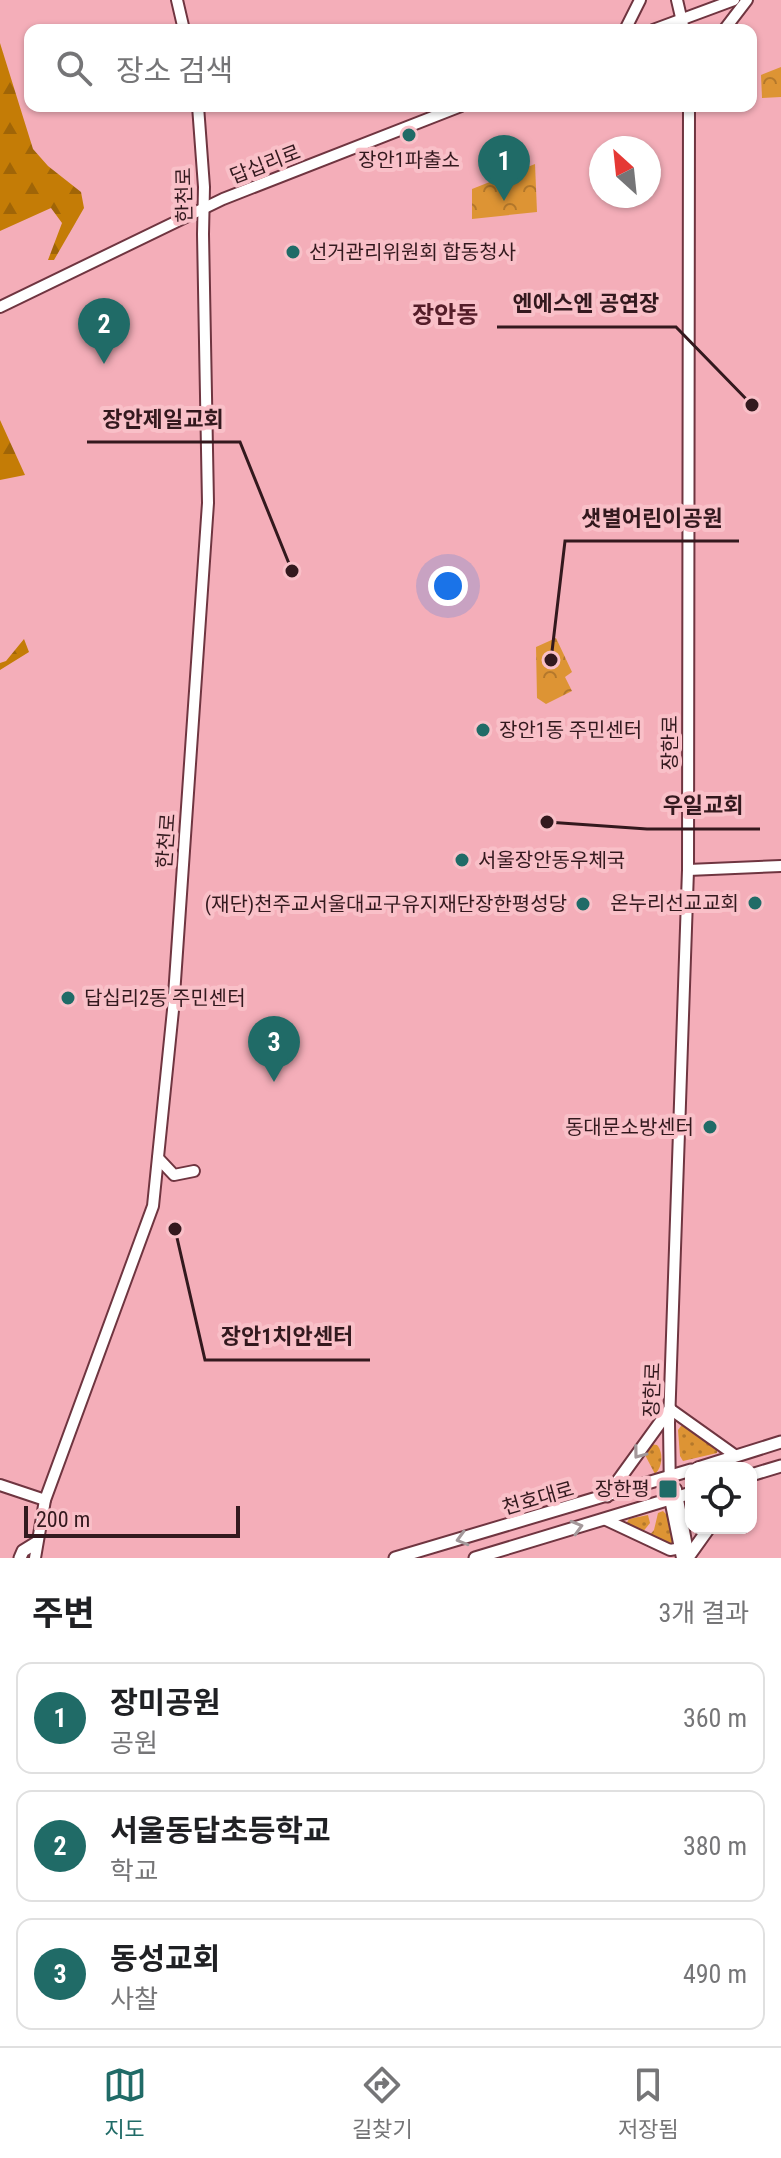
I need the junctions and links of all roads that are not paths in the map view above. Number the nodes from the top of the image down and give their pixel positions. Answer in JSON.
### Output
{"nodes":[{"id":1,"x":177,"y":0,"type":"edge"},
{"id":2,"x":640,"y":0,"type":"edge"},
{"id":3,"x":677,"y":0,"type":"edge"},
{"id":4,"x":734,"y":0,"type":"edge"},
{"id":5,"x":747,"y":0,"type":"edge"},
{"id":6,"x":183,"y":24,"type":"edge"},
{"id":7,"x":628,"y":24,"type":"edge"},
{"id":8,"x":683,"y":24,"type":"edge"},
{"id":9,"x":685,"y":24,"type":"edge"},
{"id":10,"x":729,"y":24,"type":"edge"},
{"id":11,"x":198,"y":112,"type":"edge"},
{"id":12,"x":446,"y":112,"type":"edge"},
{"id":13,"x":689,"y":112,"type":"edge"},
{"id":14,"x":204,"y":209,"type":"junction"},
{"id":15,"x":0,"y":307,"type":"edge"},
{"id":16,"x":781,"y":866,"type":"edge"},
{"id":17,"x":688,"y":870,"type":"junction"},
{"id":18,"x":158,"y":1158,"type":"junction"},
{"id":19,"x":194,"y":1171,"type":"dead end"},
{"id":20,"x":670,"y":1409,"type":"junction"},
{"id":21,"x":781,"y":1442,"type":"edge"},
{"id":22,"x":736,"y":1456,"type":"junction"},
{"id":23,"x":717,"y":1462,"type":"edge"},
{"id":24,"x":781,"y":1466,"type":"edge"},
{"id":25,"x":685,"y":1472,"type":"edge"},
{"id":26,"x":757,"y":1473,"type":"edge"},
{"id":27,"x":671,"y":1476,"type":"junction"},
{"id":28,"x":0,"y":1485,"type":"edge"},
{"id":29,"x":685,"y":1495,"type":"edge"},
{"id":30,"x":606,"y":1497,"type":"junction"},
{"id":31,"x":674,"y":1498,"type":"junction"},
{"id":32,"x":45,"y":1500,"type":"junction"},
{"id":33,"x":604,"y":1519,"type":"junction"},
{"id":34,"x":703,"y":1534,"type":"edge"},
{"id":35,"x":36,"y":1543,"type":"junction"},
{"id":36,"x":683,"y":1554,"type":"edge"},
{"id":37,"x":20,"y":1558,"type":"edge"},
{"id":38,"x":35,"y":1558,"type":"edge"},
{"id":39,"x":395,"y":1558,"type":"edge"},
{"id":40,"x":475,"y":1558,"type":"edge"}],
"edges":[{"from":1,"to":6,"type":"main road"},
{"from":2,"to":7,"type":"main road"},
{"from":3,"to":8,"type":"main road"},
{"from":4,"to":9,"type":"main road"},
{"from":5,"to":10,"type":"main road"},
{"from":11,"to":14,"type":"main road","name":"한천로"},
{"from":12,"to":14,"type":"main road","name":"답십리로"},
{"from":13,"to":17,"type":"main road","name":"장한로"},
{"from":14,"to":15,"type":"main road","name":"답십리로"},
{"from":14,"to":18,"type":"main road","name":"한천로"},
{"from":16,"to":17,"type":"main road"},
{"from":17,"to":20,"type":"main road","name":"장한로"},
{"from":18,"to":19,"type":"main road"},
{"from":18,"to":32,"type":"main road","name":"한천로"},
{"from":20,"to":22,"type":"main road"},
{"from":20,"to":27,"type":"main road","name":"장한로"},
{"from":20,"to":30,"type":"main road","one_way":true},
{"from":21,"to":22,"type":"main road"},
{"from":22,"to":23,"type":"main road"},
{"from":24,"to":26,"type":"main road"},
{"from":25,"to":27,"type":"main road","name":"천호대로"},
{"from":27,"to":30,"type":"main road","name":"천호대로"},
{"from":27,"to":31,"type":"main road","name":"장한로"},
{"from":28,"to":32,"type":"main road"},
{"from":29,"to":31,"type":"main road","name":"천호대로"},
{"from":30,"to":39,"type":"main road","name":"천호대로","one_way":true},
{"from":31,"to":33,"type":"main road","name":"천호대로"},
{"from":31,"to":36,"type":"main road","name":"장한로"},
{"from":32,"to":35,"type":"main road","name":"한천로"},
{"from":33,"to":36,"type":"main road"},
{"from":40,"to":33,"type":"main road","name":"천호대로","one_way":true},
{"from":34,"to":36,"type":"main road"},
{"from":35,"to":37,"type":"main road"},
{"from":35,"to":38,"type":"main road","name":"한천로"}]}
